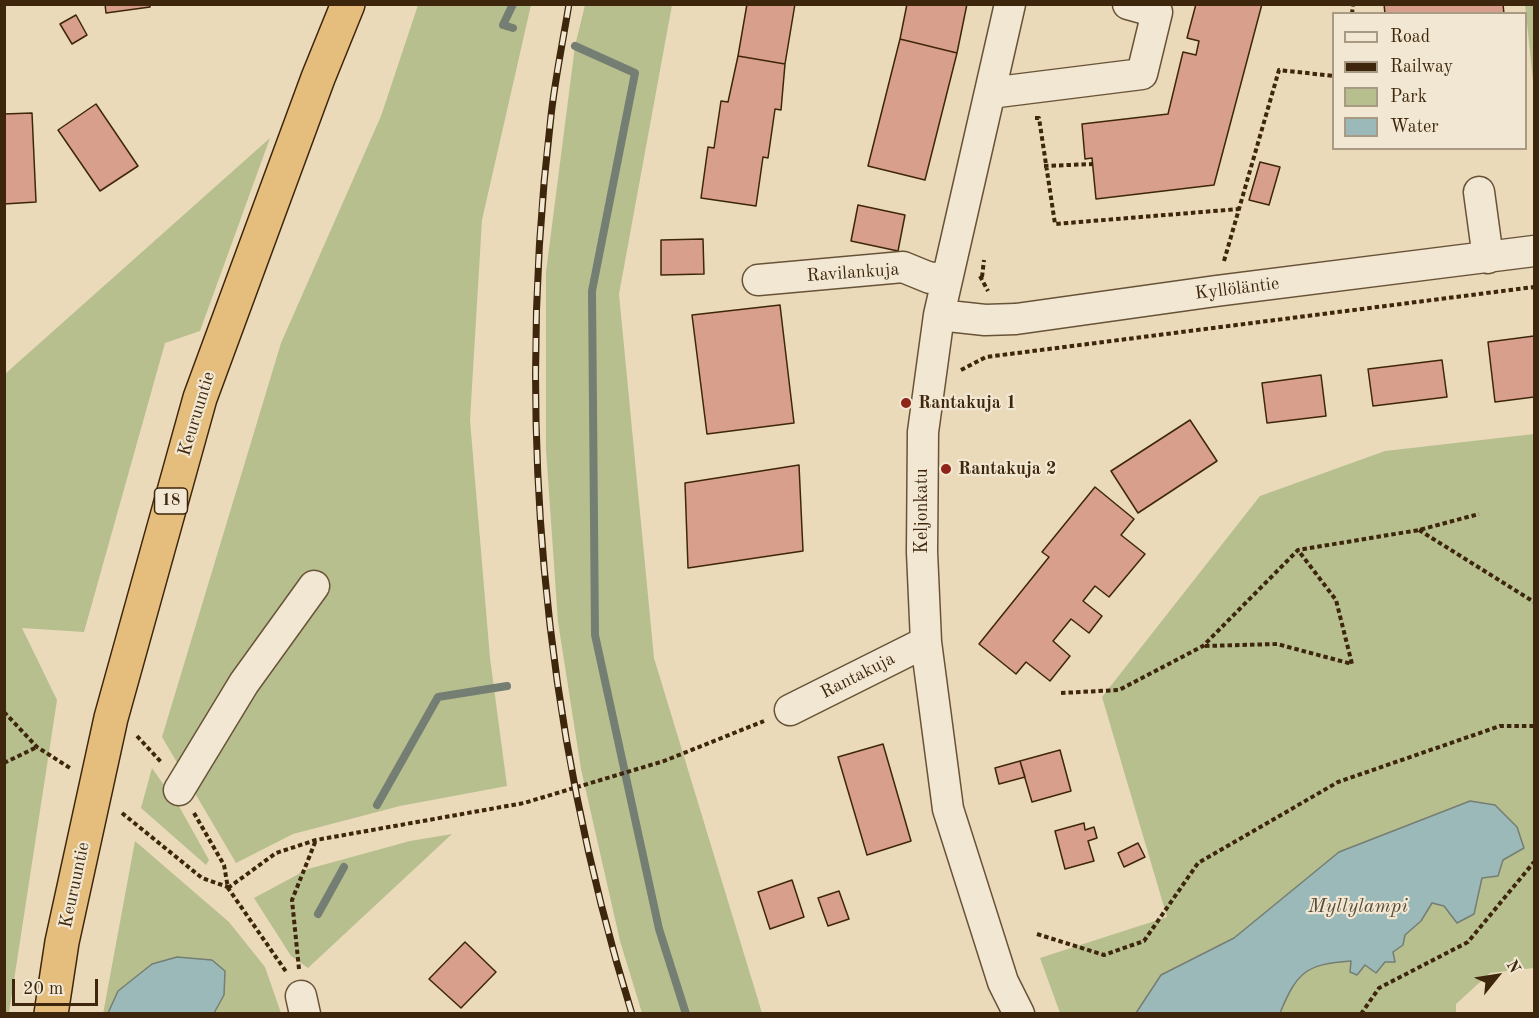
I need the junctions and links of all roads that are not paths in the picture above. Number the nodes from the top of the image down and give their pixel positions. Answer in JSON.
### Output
{"nodes":[{"id":1,"x":348,"y":4,"type":"edge"},
{"id":2,"x":1010,"y":4,"type":"edge"},
{"id":3,"x":1128,"y":4,"type":"edge"},
{"id":4,"x":990,"y":93,"type":"junction"},
{"id":5,"x":1479,"y":192,"type":"dead end"},
{"id":6,"x":1534,"y":251,"type":"edge"},
{"id":7,"x":1488,"y":258,"type":"junction"},
{"id":8,"x":946,"y":277,"type":"junction"},
{"id":9,"x":758,"y":280,"type":"dead end"},
{"id":10,"x":939,"y":315,"type":"junction"},
{"id":11,"x":314,"y":586,"type":"dead end"},
{"id":12,"x":926,"y":642,"type":"junction"},
{"id":13,"x":790,"y":710,"type":"road end"},
{"id":14,"x":179,"y":790,"type":"dead end"},
{"id":15,"x":51,"y":1014,"type":"edge"},
{"id":16,"x":1019,"y":1014,"type":"edge"}],
"edges":[{"from":1,"to":15,"type":"highway","name":"Keuruuntie","number":"18"},
{"from":2,"to":4,"type":"street","name":"Keljonkatu"},
{"from":3,"to":4,"type":"street"},
{"from":4,"to":8,"type":"street","name":"Keljonkatu"},
{"from":5,"to":7,"type":"street"},
{"from":6,"to":7,"type":"street","name":"Kyllöläntie"},
{"from":7,"to":10,"type":"street","name":"Kyllöläntie"},
{"from":8,"to":9,"type":"street","name":"Ravilankuja"},
{"from":8,"to":10,"type":"street","name":"Keljonkatu"},
{"from":10,"to":12,"type":"street","name":"Keljonkatu"},
{"from":11,"to":14,"type":"street"},
{"from":12,"to":13,"type":"street","name":"Rantakuja"},
{"from":12,"to":16,"type":"street","name":"Keljonkatu"}]}
